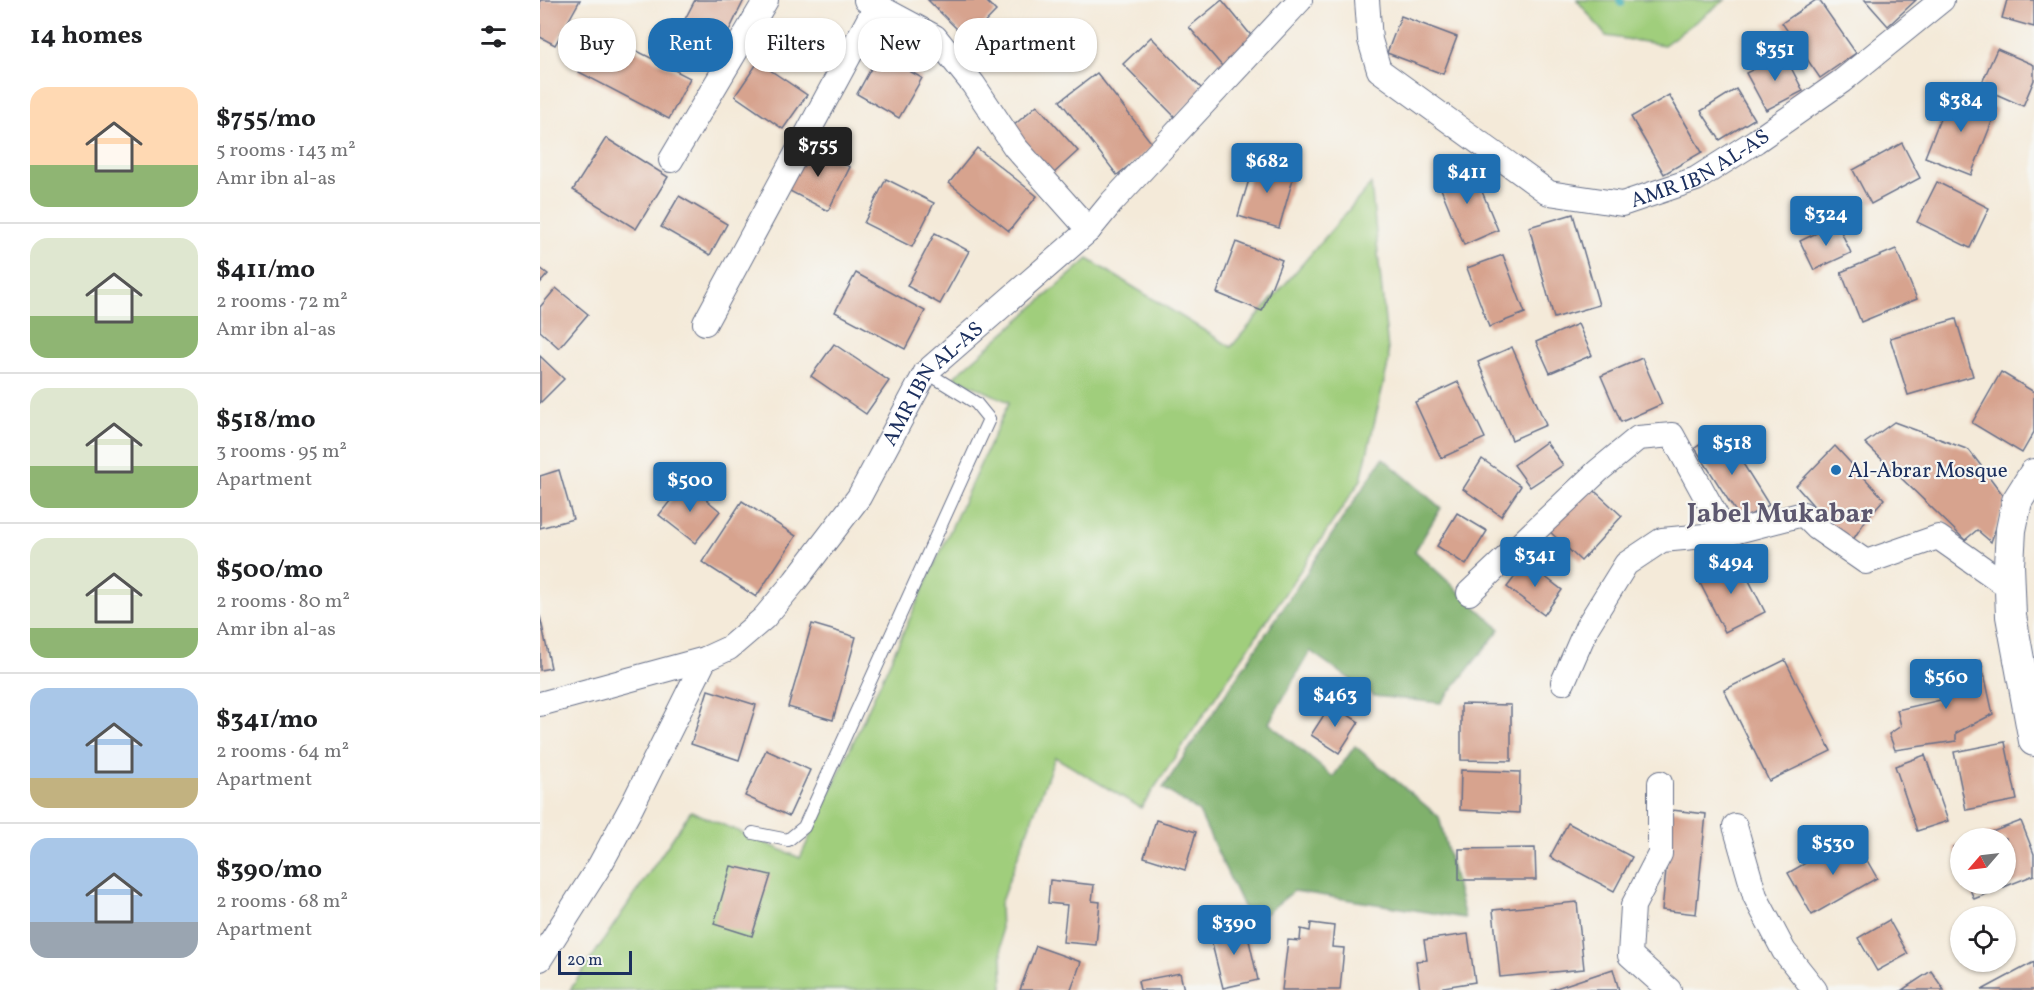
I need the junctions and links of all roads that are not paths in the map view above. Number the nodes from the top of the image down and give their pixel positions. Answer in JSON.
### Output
{"nodes":[{"id":1,"x":766,"y":0,"type":"edge"},
{"id":2,"x":1300,"y":0,"type":"edge"},
{"id":3,"x":1367,"y":0,"type":"edge"},
{"id":4,"x":1942,"y":0,"type":"edge"},
{"id":5,"x":871,"y":3,"type":"edge"},
{"id":6,"x":671,"y":160,"type":"dead end"},
{"id":7,"x":1089,"y":230,"type":"junction"},
{"id":8,"x":705,"y":323,"type":"dead end"},
{"id":9,"x":926,"y":372,"type":"junction"},
{"id":10,"x":2034,"y":474,"type":"edge"},
{"id":11,"x":1726,"y":534,"type":"junction"},
{"id":12,"x":2009,"y":587,"type":"junction"},
{"id":13,"x":1469,"y":593,"type":"dead end"},
{"id":14,"x":705,"y":659,"type":"junction"},
{"id":15,"x":1563,"y":682,"type":"dead end"},
{"id":16,"x":540,"y":704,"type":"edge"},
{"id":17,"x":2034,"y":741,"type":"edge"},
{"id":18,"x":1660,"y":783,"type":"dead end"},
{"id":19,"x":1735,"y":826,"type":"dead end"},
{"id":20,"x":753,"y":833,"type":"dead end"},
{"id":21,"x":540,"y":958,"type":"edge"},
{"id":22,"x":1669,"y":990,"type":"edge"},
{"id":23,"x":1815,"y":990,"type":"edge"}],
"edges":[{"from":1,"to":6,"type":"street"},
{"from":2,"to":7,"type":"street","name":"AMR IBN AL-AS"},
{"from":3,"to":4,"type":"street","name":"AMR IBN AL-AS"},
{"from":5,"to":7,"type":"street"},
{"from":5,"to":8,"type":"street"},
{"from":7,"to":9,"type":"street","name":"AMR IBN AL-AS"},
{"from":9,"to":14,"type":"street","name":"AMR IBN AL-AS"},
{"from":9,"to":20,"type":"lane"},
{"from":10,"to":12,"type":"street"},
{"from":11,"to":12,"type":"street"},
{"from":11,"to":13,"type":"street"},
{"from":11,"to":15,"type":"street"},
{"from":12,"to":17,"type":"street"},
{"from":14,"to":16,"type":"street","name":"AMR IBN AL-AS"},
{"from":14,"to":21,"type":"street"},
{"from":18,"to":22,"type":"street"},
{"from":19,"to":23,"type":"street"}]}
